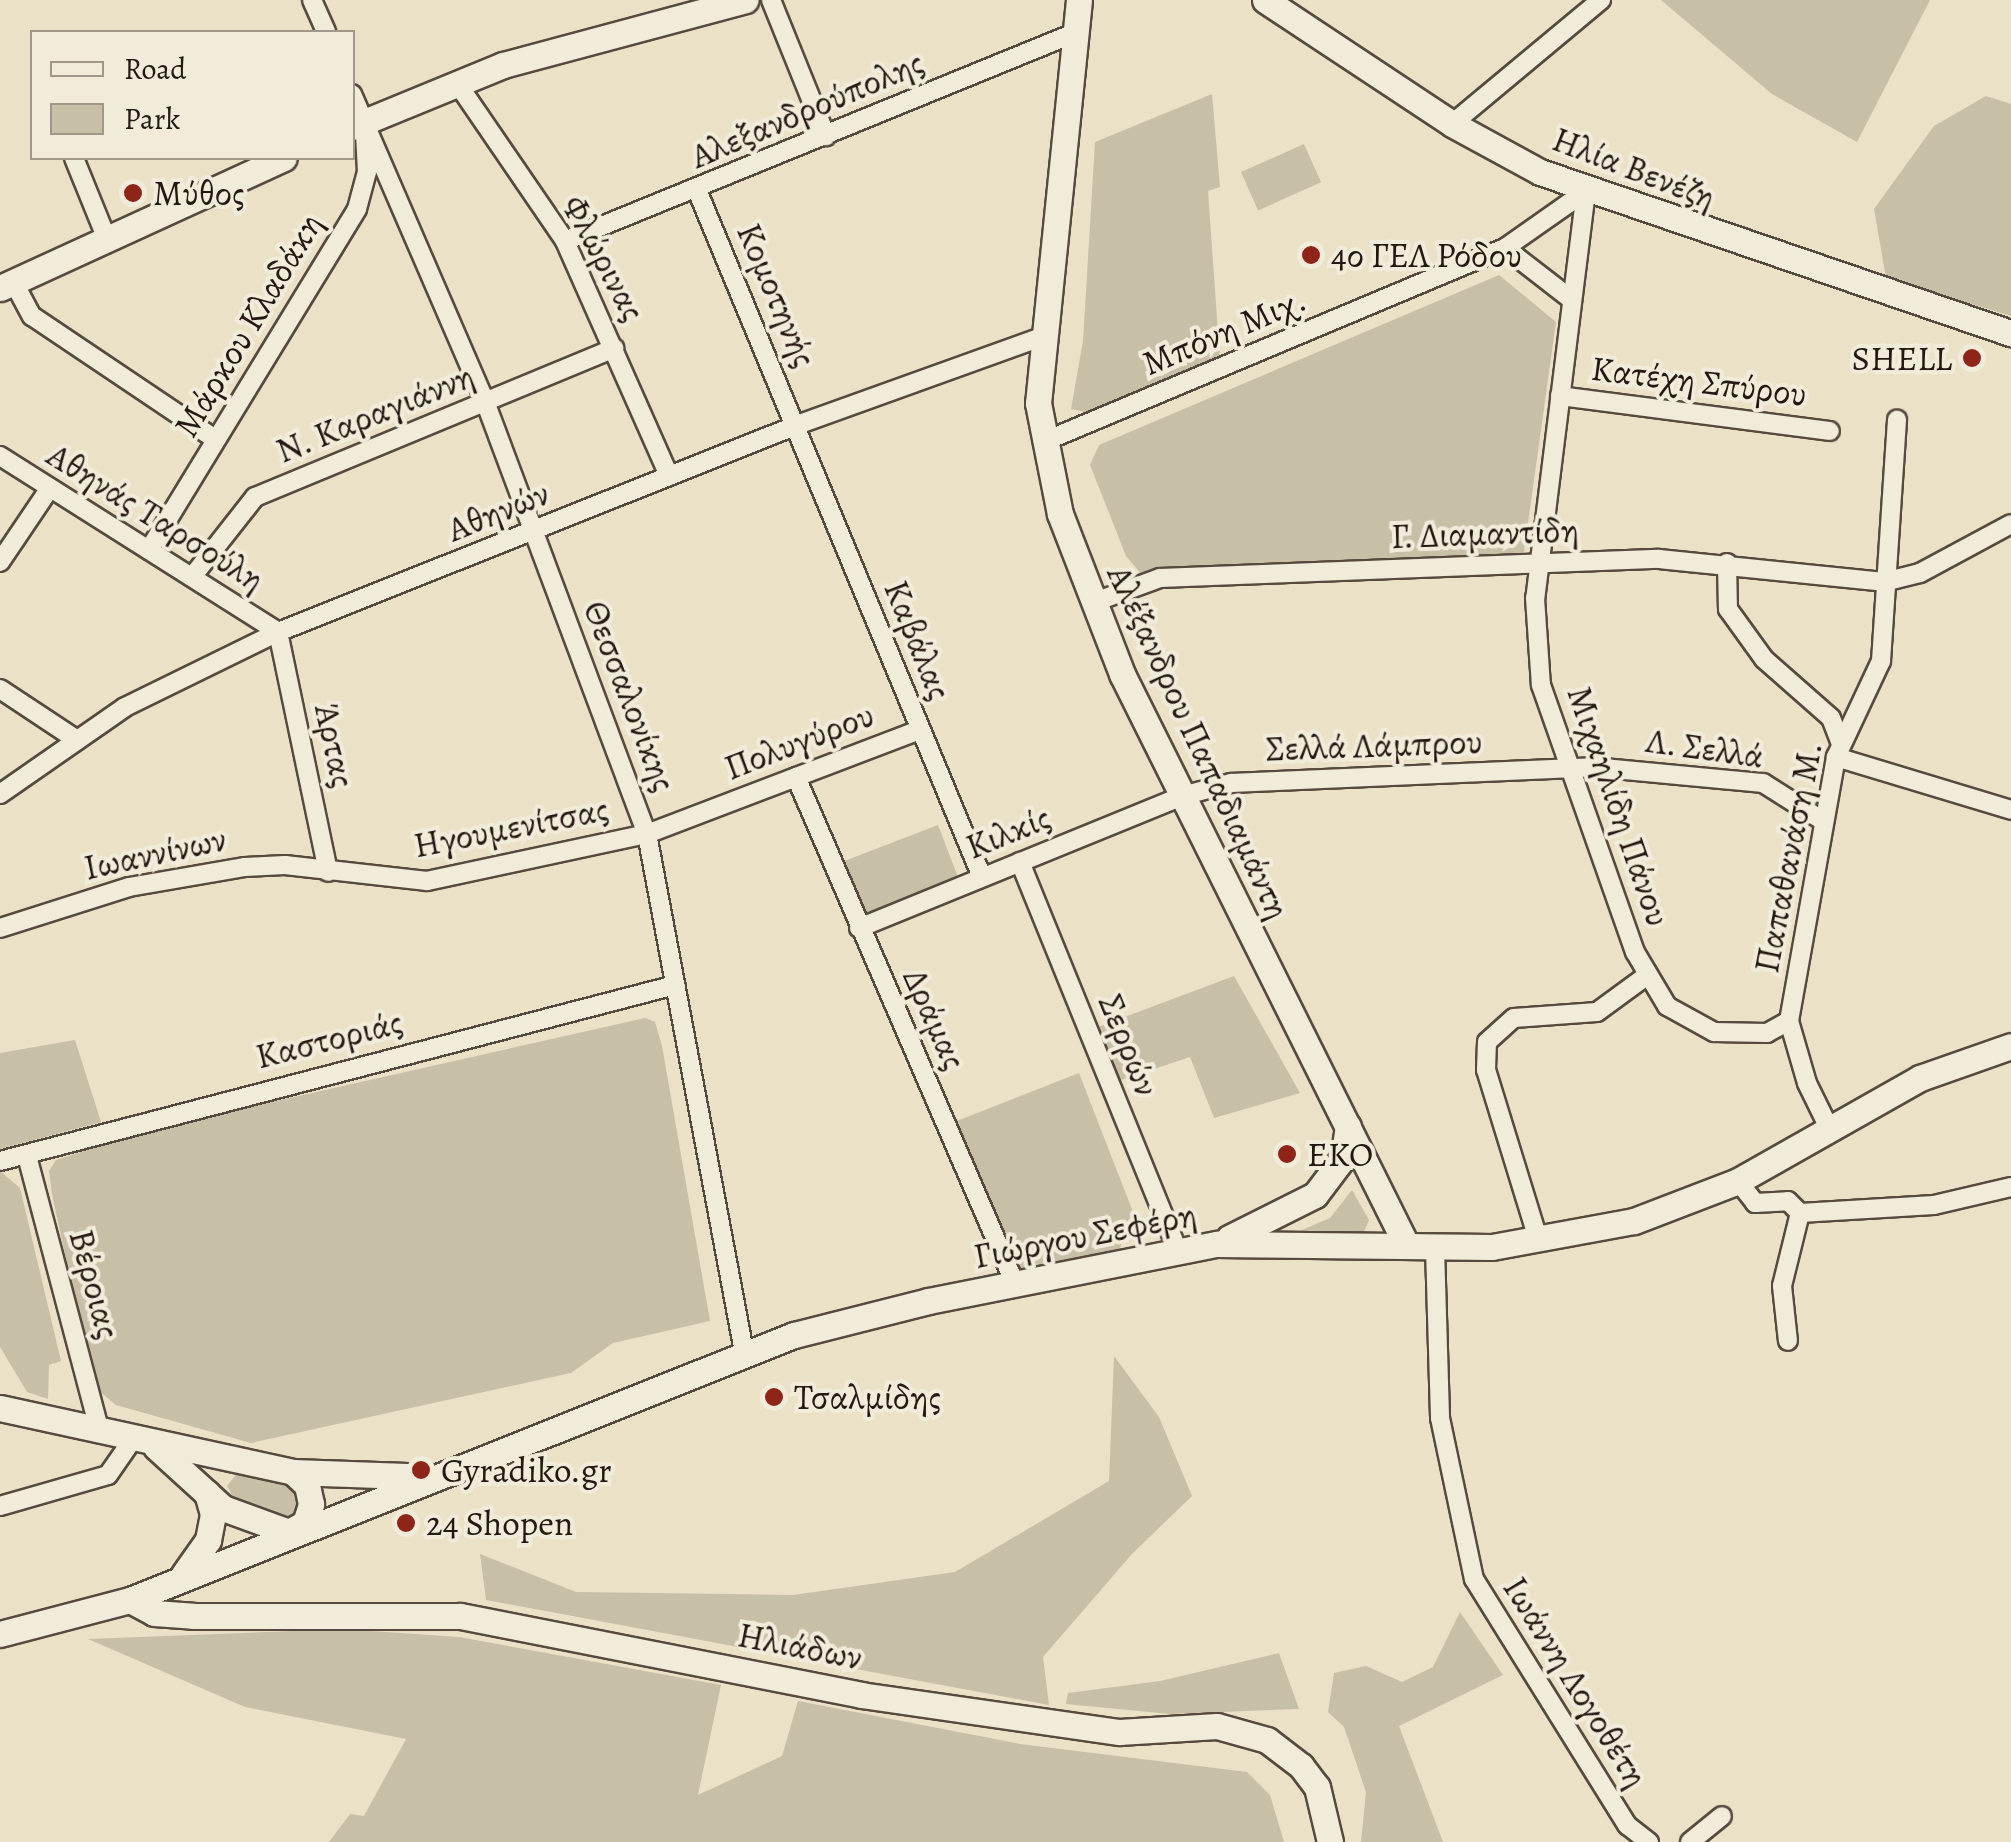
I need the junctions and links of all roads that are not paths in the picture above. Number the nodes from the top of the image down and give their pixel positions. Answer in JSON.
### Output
{"nodes":[{"id":1,"x":312,"y":0,"type":"edge"},
{"id":2,"x":745,"y":0,"type":"edge"},
{"id":3,"x":771,"y":0,"type":"edge"},
{"id":4,"x":1078,"y":0,"type":"edge"},
{"id":5,"x":1265,"y":0,"type":"edge"},
{"id":6,"x":1601,"y":0,"type":"edge"},
{"id":7,"x":325,"y":30,"type":"edge"},
{"id":8,"x":1072,"y":34,"type":"junction"},
{"id":9,"x":456,"y":84,"type":"junction"},
{"id":10,"x":358,"y":124,"type":"edge"},
{"id":11,"x":1452,"y":124,"type":"junction"},
{"id":12,"x":826,"y":136,"type":"junction"},
{"id":13,"x":75,"y":160,"type":"edge"},
{"id":14,"x":279,"y":160,"type":"edge"},
{"id":15,"x":697,"y":190,"type":"junction"},
{"id":16,"x":1586,"y":191,"type":"junction"},
{"id":17,"x":106,"y":236,"type":"junction"},
{"id":18,"x":565,"y":241,"type":"junction"},
{"id":19,"x":1505,"y":248,"type":"junction"},
{"id":20,"x":7,"y":284,"type":"edge"},
{"id":21,"x":1570,"y":299,"type":"junction"},
{"id":22,"x":2011,"y":333,"type":"edge"},
{"id":23,"x":1044,"y":336,"type":"junction"},
{"id":24,"x":614,"y":348,"type":"junction"},
{"id":25,"x":1560,"y":396,"type":"junction"},
{"id":26,"x":486,"y":404,"type":"junction"},
{"id":27,"x":1896,"y":420,"type":"dead end"},
{"id":28,"x":796,"y":425,"type":"junction"},
{"id":29,"x":1830,"y":431,"type":"dead end"},
{"id":30,"x":216,"y":439,"type":"junction"},
{"id":31,"x":1043,"y":442,"type":"junction"},
{"id":32,"x":0,"y":456,"type":"edge"},
{"id":33,"x":669,"y":476,"type":"junction"},
{"id":34,"x":50,"y":488,"type":"junction"},
{"id":35,"x":2011,"y":524,"type":"edge"},
{"id":36,"x":534,"y":533,"type":"junction"},
{"id":37,"x":149,"y":550,"type":"junction"},
{"id":38,"x":0,"y":562,"type":"edge"},
{"id":39,"x":1541,"y":562,"type":"junction"},
{"id":40,"x":1727,"y":563,"type":"junction"},
{"id":41,"x":192,"y":578,"type":"junction"},
{"id":42,"x":1884,"y":582,"type":"junction"},
{"id":43,"x":1092,"y":604,"type":"junction"},
{"id":44,"x":278,"y":632,"type":"junction"},
{"id":45,"x":0,"y":688,"type":"edge"},
{"id":46,"x":919,"y":730,"type":"junction"},
{"id":47,"x":74,"y":738,"type":"junction"},
{"id":48,"x":1838,"y":749,"type":"junction"},
{"id":49,"x":1570,"y":770,"type":"junction"},
{"id":50,"x":796,"y":777,"type":"junction"},
{"id":51,"x":0,"y":794,"type":"edge"},
{"id":52,"x":1182,"y":796,"type":"junction"},
{"id":53,"x":2011,"y":810,"type":"edge"},
{"id":54,"x":1822,"y":820,"type":"junction"},
{"id":55,"x":646,"y":834,"type":"junction"},
{"id":56,"x":1020,"y":862,"type":"junction"},
{"id":57,"x":328,"y":872,"type":"junction"},
{"id":58,"x":982,"y":878,"type":"junction"},
{"id":59,"x":0,"y":928,"type":"edge"},
{"id":60,"x":860,"y":928,"type":"junction"},
{"id":61,"x":1646,"y":976,"type":"junction"},
{"id":62,"x":675,"y":986,"type":"junction"},
{"id":63,"x":1789,"y":1021,"type":"junction"},
{"id":64,"x":2011,"y":1046,"type":"edge"},
{"id":65,"x":1348,"y":1126,"type":"junction"},
{"id":66,"x":1830,"y":1128,"type":"junction"},
{"id":67,"x":27,"y":1156,"type":"junction"},
{"id":68,"x":0,"y":1161,"type":"edge"},
{"id":69,"x":1738,"y":1181,"type":"junction"},
{"id":70,"x":2011,"y":1187,"type":"edge"},
{"id":71,"x":1800,"y":1213,"type":"junction"},
{"id":72,"x":1539,"y":1242,"type":"junction"},
{"id":73,"x":1216,"y":1244,"type":"junction"},
{"id":74,"x":1407,"y":1246,"type":"junction"},
{"id":75,"x":1435,"y":1248,"type":"junction"},
{"id":76,"x":1178,"y":1252,"type":"junction"},
{"id":77,"x":1016,"y":1286,"type":"junction"},
{"id":78,"x":1788,"y":1340,"type":"dead end"},
{"id":79,"x":744,"y":1352,"type":"junction"},
{"id":80,"x":0,"y":1408,"type":"edge"},
{"id":81,"x":100,"y":1429,"type":"junction"},
{"id":82,"x":143,"y":1442,"type":"junction"},
{"id":83,"x":233,"y":1459,"type":"junction"},
{"id":84,"x":442,"y":1470,"type":"junction"},
{"id":85,"x":293,"y":1472,"type":"junction"},
{"id":86,"x":208,"y":1496,"type":"junction"},
{"id":87,"x":0,"y":1506,"type":"edge"},
{"id":88,"x":289,"y":1532,"type":"junction"},
{"id":89,"x":170,"y":1582,"type":"junction"},
{"id":90,"x":130,"y":1600,"type":"junction"},
{"id":91,"x":193,"y":1616,"type":"junction"},
{"id":92,"x":0,"y":1634,"type":"edge"},
{"id":93,"x":1722,"y":1816,"type":"dead end"},
{"id":94,"x":1330,"y":1842,"type":"edge"},
{"id":95,"x":1650,"y":1842,"type":"edge"},
{"id":96,"x":1690,"y":1842,"type":"edge"}],
"edges":[{"from":1,"to":7,"type":"street"},
{"from":2,"to":9,"type":"street"},
{"from":3,"to":12,"type":"street"},
{"from":4,"to":8,"type":"street","name":"Αλέξανδρου Παπαδιαμάντη"},
{"from":5,"to":11,"type":"street","name":"Ηλία Βενέζη"},
{"from":6,"to":11,"type":"street"},
{"from":8,"to":12,"type":"street","name":"Αλεξανδρούπολης"},
{"from":8,"to":23,"type":"street","name":"Αλέξανδρου Παπαδιαμάντη"},
{"from":9,"to":10,"type":"street"},
{"from":9,"to":18,"type":"street","name":"Φλώρινας"},
{"from":10,"to":26,"type":"street","name":"Θεσσαλονίκης"},
{"from":10,"to":30,"type":"street","name":"Μάρκου Κλαδάκη"},
{"from":11,"to":16,"type":"street","name":"Ηλία Βενέζη"},
{"from":12,"to":15,"type":"street","name":"Αλεξανδρούπολης"},
{"from":13,"to":17,"type":"street"},
{"from":14,"to":17,"type":"street"},
{"from":15,"to":18,"type":"street","name":"Αλεξανδρούπολης"},
{"from":15,"to":28,"type":"street","name":"Κομοτηνής"},
{"from":16,"to":19,"type":"street","name":"Μπόνη Μιχ."},
{"from":16,"to":21,"type":"street","name":"Μιχαηλίδη Πάνου"},
{"from":16,"to":22,"type":"street","name":"Ηλία Βενέζη"},
{"from":17,"to":20,"type":"street"},
{"from":18,"to":24,"type":"street","name":"Φλώρινας"},
{"from":19,"to":21,"type":"street"},
{"from":19,"to":31,"type":"street","name":"Μπόνη Μιχ."},
{"from":20,"to":30,"type":"street"},
{"from":21,"to":25,"type":"street","name":"Μιχαηλίδη Πάνου"},
{"from":23,"to":28,"type":"street","name":"Αθηνών"},
{"from":23,"to":31,"type":"street","name":"Αλέξανδρου Παπαδιαμάντη"},
{"from":24,"to":26,"type":"street","name":"Ν. Καραγιάννη"},
{"from":24,"to":33,"type":"street","name":"Φλώρινας"},
{"from":25,"to":29,"type":"street","name":"Κατέχη Σπύρου"},
{"from":25,"to":39,"type":"street","name":"Μιχαηλίδη Πάνου"},
{"from":26,"to":36,"type":"street","name":"Θεσσαλονίκης"},
{"from":26,"to":41,"type":"street","name":"Ν. Καραγιάννη"},
{"from":27,"to":42,"type":"street","name":"Παπαθανάση Μ."},
{"from":28,"to":33,"type":"street","name":"Αθηνών"},
{"from":28,"to":46,"type":"street","name":"Καβάλας"},
{"from":30,"to":37,"type":"street","name":"Μάρκου Κλαδάκη"},
{"from":31,"to":43,"type":"street","name":"Αλέξανδρου Παπαδιαμάντη"},
{"from":32,"to":34,"type":"street","name":"Αθηνάς Ταρσούλη"},
{"from":33,"to":36,"type":"street","name":"Αθηνών"},
{"from":34,"to":37,"type":"street","name":"Αθηνάς Ταρσούλη"},
{"from":34,"to":38,"type":"street"},
{"from":35,"to":42,"type":"street"},
{"from":36,"to":44,"type":"street","name":"Αθηνών"},
{"from":36,"to":55,"type":"street","name":"Θεσσαλονίκης"},
{"from":37,"to":41,"type":"street","name":"Αθηνάς Ταρσούλη"},
{"from":39,"to":40,"type":"street","name":"Γ. Διαμαντίδη"},
{"from":39,"to":43,"type":"street","name":"Γ. Διαμαντίδη"},
{"from":39,"to":49,"type":"street","name":"Μιχαηλίδη Πάνου"},
{"from":40,"to":42,"type":"street","name":"Γ. Διαμαντίδη"},
{"from":40,"to":48,"type":"street"},
{"from":41,"to":44,"type":"street","name":"Αθηνάς Ταρσούλη"},
{"from":42,"to":48,"type":"street","name":"Παπαθανάση Μ."},
{"from":43,"to":52,"type":"street","name":"Αλέξανδρου Παπαδιαμάντη"},
{"from":44,"to":47,"type":"street","name":"Αθηνών"},
{"from":44,"to":57,"type":"street","name":"Άρτας"},
{"from":45,"to":47,"type":"street"},
{"from":46,"to":50,"type":"street","name":"Πολυγύρου"},
{"from":46,"to":58,"type":"street","name":"Καβάλας"},
{"from":47,"to":51,"type":"street","name":"Αθηνών"},
{"from":48,"to":53,"type":"street"},
{"from":48,"to":54,"type":"street","name":"Παπαθανάση Μ."},
{"from":49,"to":52,"type":"street","name":"Σελλά Λάμπρου"},
{"from":49,"to":54,"type":"street","name":"Λ. Σελλά"},
{"from":49,"to":61,"type":"street","name":"Μιχαηλίδη Πάνου"},
{"from":50,"to":55,"type":"street","name":"Πολυγύρου"},
{"from":50,"to":60,"type":"street","name":"Δράμας"},
{"from":52,"to":56,"type":"street","name":"Κιλκίς"},
{"from":52,"to":65,"type":"street","name":"Αλέξανδρου Παπαδιαμάντη"},
{"from":54,"to":63,"type":"street","name":"Παπαθανάση Μ."},
{"from":55,"to":57,"type":"street","name":"Ηγουμενίτσας"},
{"from":55,"to":62,"type":"street","name":"Θεσσαλονίκης"},
{"from":56,"to":58,"type":"street","name":"Κιλκίς"},
{"from":56,"to":76,"type":"street","name":"Σερρών"},
{"from":57,"to":59,"type":"street","name":"Ιωαννίνων"},
{"from":58,"to":60,"type":"street","name":"Κιλκίς"},
{"from":60,"to":77,"type":"street","name":"Δράμας"},
{"from":61,"to":63,"type":"street","name":"Μιχαηλίδη Πάνου"},
{"from":61,"to":72,"type":"street"},
{"from":62,"to":67,"type":"street","name":"Καστοριάς"},
{"from":62,"to":79,"type":"street","name":"Θεσσαλονίκης"},
{"from":63,"to":66,"type":"street","name":"Παπαθανάση Μ."},
{"from":64,"to":66,"type":"street","name":"Γιώργου Σεφέρη"},
{"from":65,"to":73,"type":"street"},
{"from":65,"to":74,"type":"street","name":"Αλέξανδρου Παπαδιαμάντη"},
{"from":66,"to":69,"type":"street","name":"Γιώργου Σεφέρη"},
{"from":67,"to":68,"type":"street","name":"Καστοριάς"},
{"from":67,"to":81,"type":"street","name":"Βέροιας"},
{"from":69,"to":71,"type":"street"},
{"from":69,"to":72,"type":"street","name":"Γιώργου Σεφέρη"},
{"from":70,"to":71,"type":"street"},
{"from":71,"to":78,"type":"street"},
{"from":72,"to":75,"type":"street","name":"Γιώργου Σεφέρη"},
{"from":73,"to":74,"type":"street","name":"Γιώργου Σεφέρη"},
{"from":73,"to":76,"type":"street","name":"Γιώργου Σεφέρη"},
{"from":74,"to":75,"type":"street","name":"Γιώργου Σεφέρη"},
{"from":75,"to":95,"type":"street","name":"Ιωάννη Λογοθέτη"},
{"from":76,"to":77,"type":"street","name":"Γιώργου Σεφέρη"},
{"from":77,"to":79,"type":"street","name":"Γιώργου Σεφέρη"},
{"from":79,"to":84,"type":"street","name":"Γιώργου Σεφέρη"},
{"from":80,"to":81,"type":"street"},
{"from":81,"to":82,"type":"street"},
{"from":82,"to":83,"type":"street"},
{"from":82,"to":86,"type":"street"},
{"from":82,"to":87,"type":"street"},
{"from":83,"to":85,"type":"street"},
{"from":83,"to":86,"type":"street"},
{"from":84,"to":85,"type":"street"},
{"from":84,"to":88,"type":"street","name":"Γιώργου Σεφέρη"},
{"from":85,"to":88,"type":"street"},
{"from":86,"to":88,"type":"street"},
{"from":86,"to":89,"type":"street"},
{"from":88,"to":89,"type":"street","name":"Γιώργου Σεφέρη"},
{"from":89,"to":90,"type":"street","name":"Γιώργου Σεφέρη"},
{"from":89,"to":91,"type":"street"},
{"from":90,"to":91,"type":"street","name":"Ηλιάδων"},
{"from":90,"to":92,"type":"street","name":"Γιώργου Σεφέρη"},
{"from":91,"to":94,"type":"street","name":"Ηλιάδων"},
{"from":93,"to":96,"type":"street"}]}
